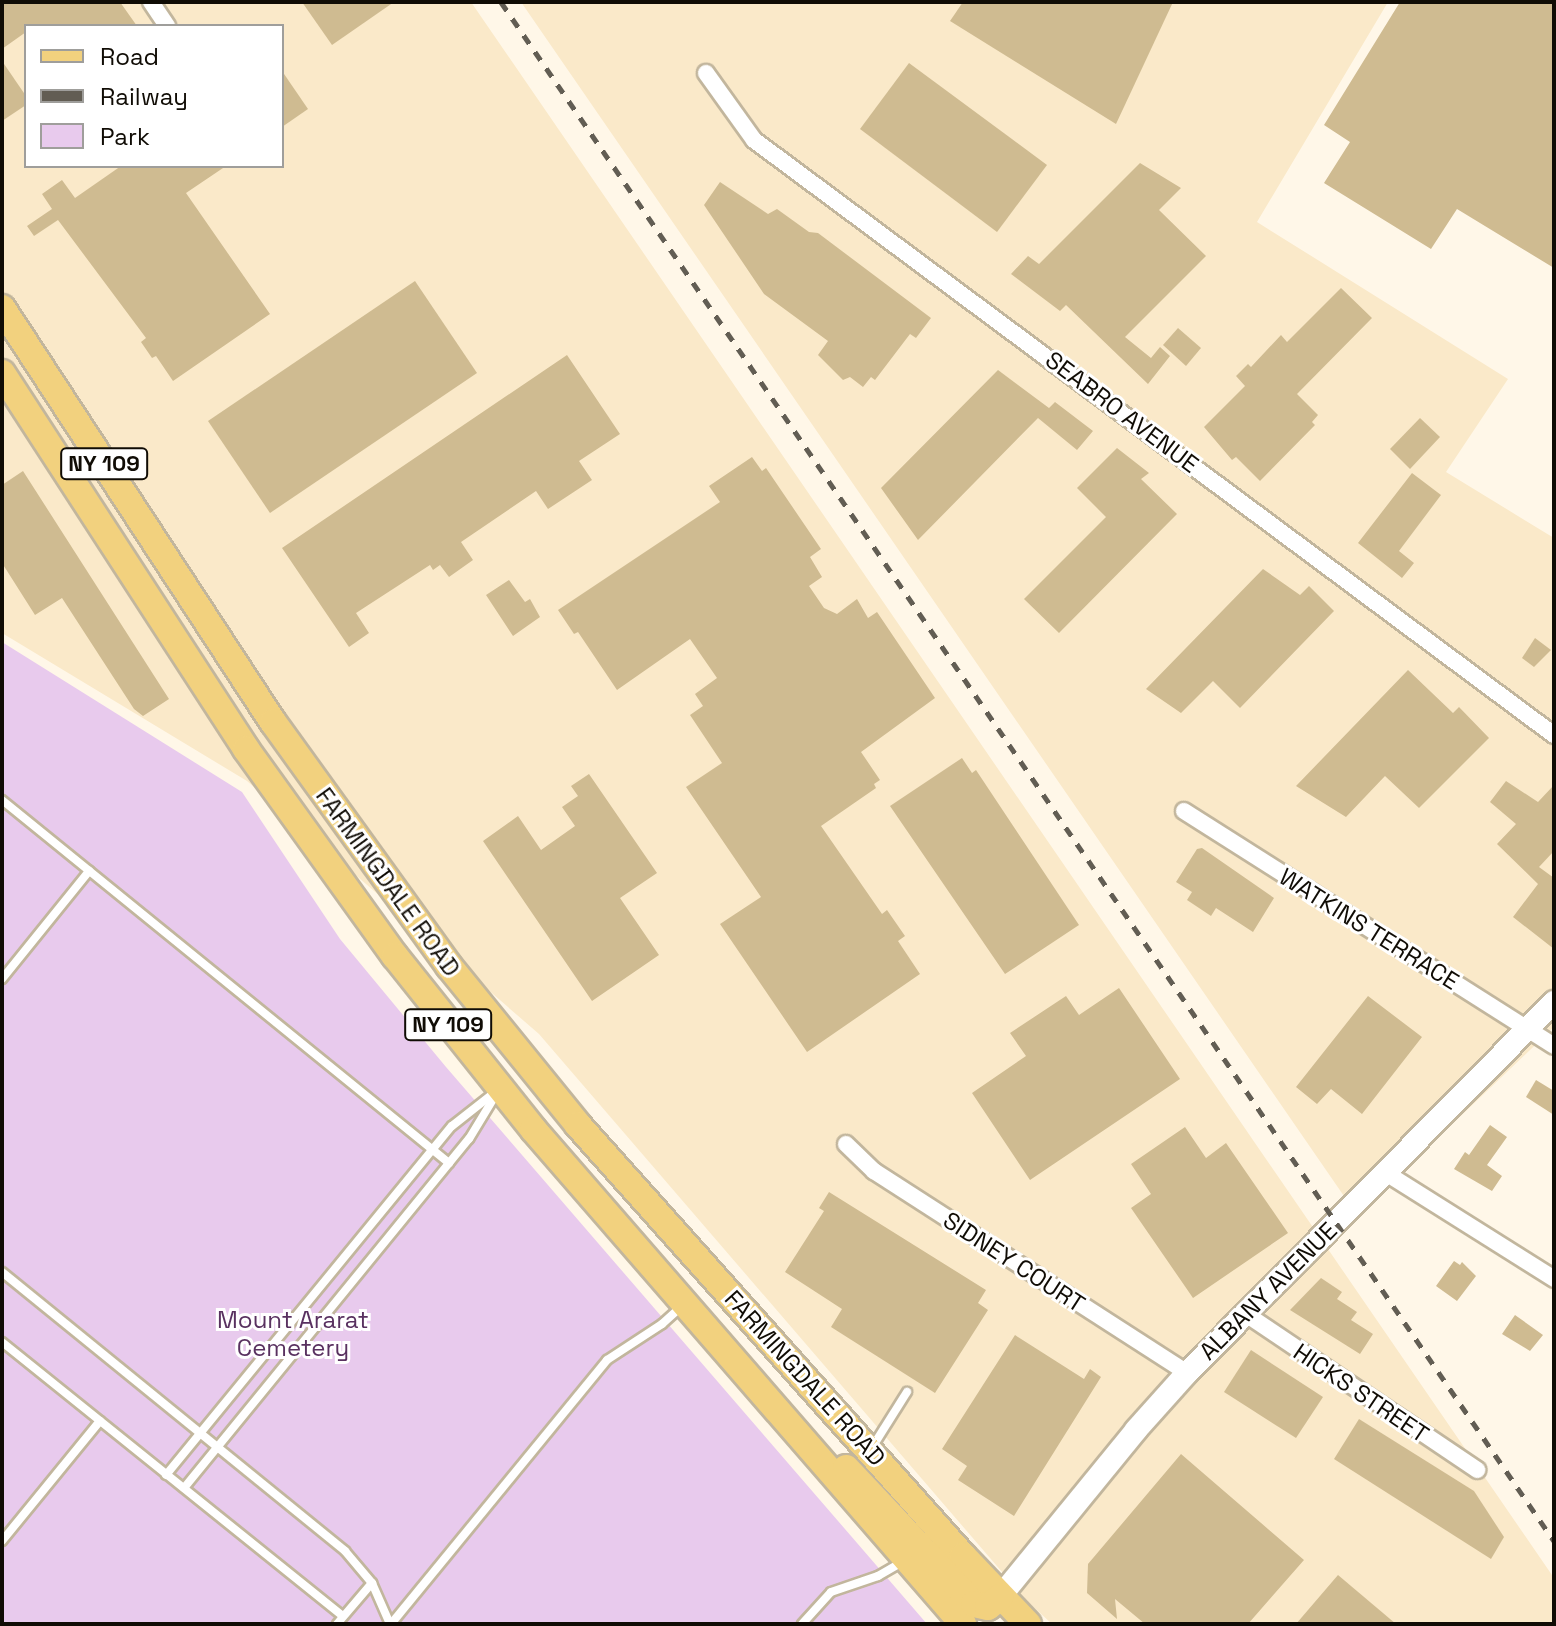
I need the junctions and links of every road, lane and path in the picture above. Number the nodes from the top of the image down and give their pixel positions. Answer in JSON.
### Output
{"nodes":[{"id":1,"x":151,"y":2,"type":"edge"},
{"id":2,"x":166,"y":24,"type":"edge"},
{"id":3,"x":706,"y":73,"type":"dead end"},
{"id":4,"x":2,"y":308,"type":"edge"},
{"id":5,"x":2,"y":373,"type":"edge"},
{"id":6,"x":1554,"y":735,"type":"edge"},
{"id":7,"x":2,"y":800,"type":"edge"},
{"id":8,"x":1184,"y":811,"type":"dead end"},
{"id":9,"x":89,"y":871,"type":"junction"},
{"id":10,"x":2,"y":979,"type":"edge"},
{"id":11,"x":1554,"y":1002,"type":"edge"},
{"id":12,"x":1527,"y":1029,"type":"junction"},
{"id":13,"x":1554,"y":1046,"type":"edge"},
{"id":14,"x":500,"y":1089,"type":"junction"},
{"id":15,"x":846,"y":1144,"type":"dead end"},
{"id":16,"x":432,"y":1150,"type":"junction"},
{"id":17,"x":449,"y":1163,"type":"junction"},
{"id":18,"x":1386,"y":1173,"type":"junction"},
{"id":19,"x":2,"y":1272,"type":"edge"},
{"id":20,"x":1554,"y":1279,"type":"edge"},
{"id":21,"x":684,"y":1304,"type":"junction"},
{"id":22,"x":1246,"y":1314,"type":"junction"},
{"id":23,"x":2,"y":1342,"type":"edge"},
{"id":24,"x":1187,"y":1373,"type":"junction"},
{"id":25,"x":907,"y":1392,"type":"dead end"},
{"id":26,"x":765,"y":1397,"type":"junction"},
{"id":27,"x":100,"y":1421,"type":"junction"},
{"id":28,"x":200,"y":1433,"type":"junction"},
{"id":29,"x":218,"y":1447,"type":"junction"},
{"id":30,"x":870,"y":1450,"type":"junction"},
{"id":31,"x":1477,"y":1470,"type":"dead end"},
{"id":32,"x":166,"y":1475,"type":"junction"},
{"id":33,"x":184,"y":1488,"type":"junction"},
{"id":34,"x":2,"y":1541,"type":"edge"},
{"id":35,"x":905,"y":1561,"type":"junction"},
{"id":36,"x":372,"y":1583,"type":"junction"},
{"id":37,"x":1000,"y":1597,"type":"junction"},
{"id":38,"x":340,"y":1620,"type":"edge"},
{"id":39,"x":391,"y":1624,"type":"edge"},
{"id":40,"x":802,"y":1624,"type":"edge"},
{"id":41,"x":963,"y":1624,"type":"edge"},
{"id":42,"x":1028,"y":1624,"type":"edge"}],
"edges":[{"from":1,"to":2,"type":"street"},
{"from":3,"to":6,"type":"street","name":"SEABRO AVENUE"},
{"from":4,"to":30,"type":"main road","name":"FARMINGDALE ROAD","number":"NY 109"},
{"from":5,"to":14,"type":"main road","name":"FARMINGDALE ROAD","number":"NY 109"},
{"from":7,"to":9,"type":"lane"},
{"from":8,"to":12,"type":"street","name":"WATKINS TERRACE"},
{"from":9,"to":10,"type":"lane"},
{"from":9,"to":16,"type":"lane"},
{"from":11,"to":12,"type":"street","name":"ALBANY AVENUE"},
{"from":12,"to":13,"type":"street","name":"WATKINS TERRACE"},
{"from":12,"to":18,"type":"street","name":"ALBANY AVENUE"},
{"from":14,"to":16,"type":"lane"},
{"from":14,"to":17,"type":"lane"},
{"from":14,"to":21,"type":"main road","name":"FARMINGDALE ROAD","number":"NY 109"},
{"from":15,"to":24,"type":"street","name":"SIDNEY COURT"},
{"from":16,"to":17,"type":"lane"},
{"from":16,"to":28,"type":"lane"},
{"from":17,"to":29,"type":"lane"},
{"from":18,"to":20,"type":"street"},
{"from":18,"to":22,"type":"street","name":"ALBANY AVENUE"},
{"from":19,"to":28,"type":"lane"},
{"from":21,"to":26,"type":"main road","name":"FARMINGDALE ROAD","number":"NY 109"},
{"from":21,"to":39,"type":"lane"},
{"from":22,"to":24,"type":"street","name":"ALBANY AVENUE"},
{"from":22,"to":31,"type":"street","name":"HICKS STREET"},
{"from":23,"to":27,"type":"lane"},
{"from":24,"to":37,"type":"street","name":"ALBANY AVENUE"},
{"from":25,"to":30,"type":"lane"},
{"from":26,"to":35,"type":"main road","name":"FARMINGDALE ROAD","number":"NY 109"},
{"from":26,"to":37,"type":"main road"},
{"from":27,"to":32,"type":"lane"},
{"from":27,"to":34,"type":"lane"},
{"from":28,"to":29,"type":"lane"},
{"from":28,"to":32,"type":"lane"},
{"from":29,"to":33,"type":"lane"},
{"from":29,"to":36,"type":"lane"},
{"from":30,"to":37,"type":"main road","name":"FARMINGDALE ROAD","number":"NY 109"},
{"from":32,"to":33,"type":"lane"},
{"from":33,"to":38,"type":"lane"},
{"from":35,"to":40,"type":"lane"},
{"from":35,"to":41,"type":"main road","name":"FARMINGDALE ROAD","number":"NY 109"},
{"from":36,"to":38,"type":"lane"},
{"from":36,"to":39,"type":"lane"},
{"from":37,"to":42,"type":"main road","name":"FARMINGDALE ROAD","number":"NY 109"}]}
